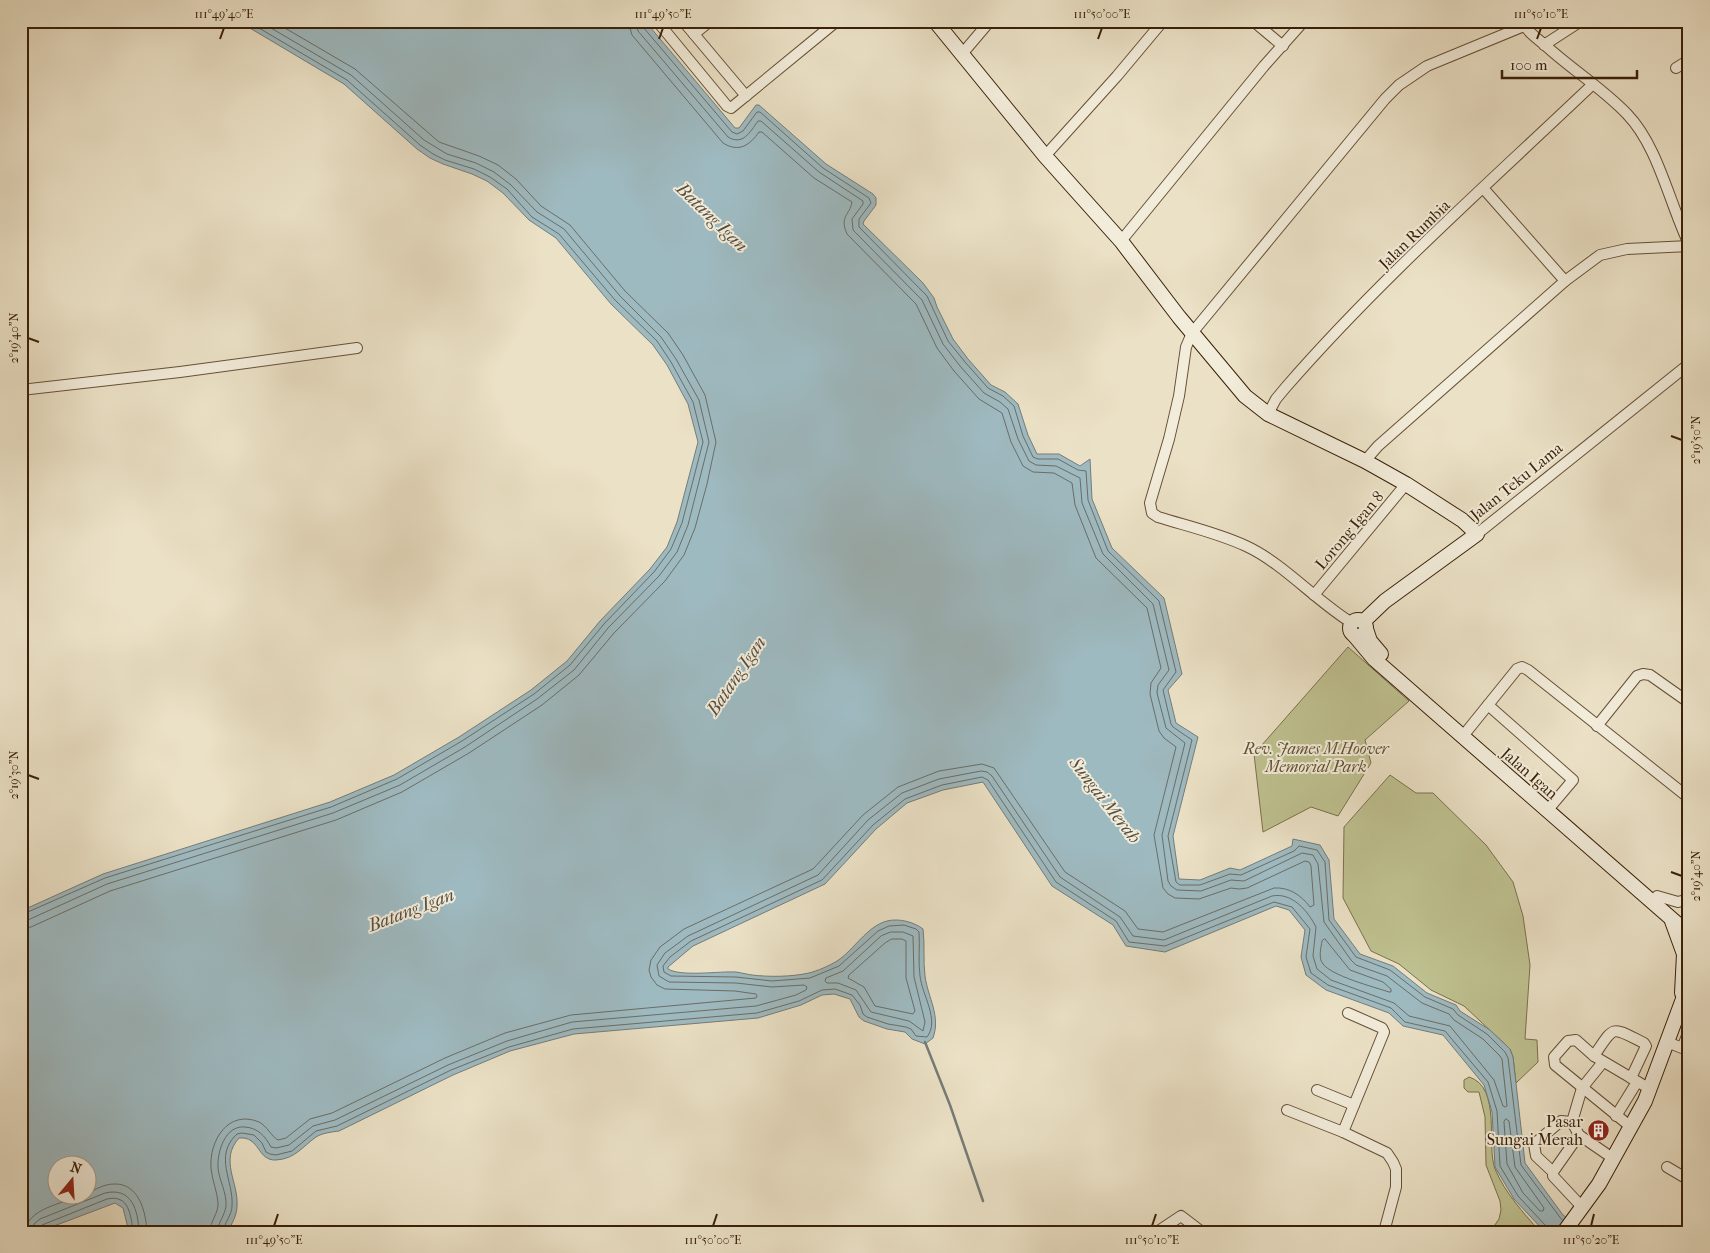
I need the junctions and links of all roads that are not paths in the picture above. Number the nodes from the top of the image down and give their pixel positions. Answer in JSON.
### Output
{"nodes":[{"id":1,"x":657,"y":21,"type":"edge"},
{"id":2,"x":683,"y":21,"type":"edge"},
{"id":3,"x":710,"y":21,"type":"edge"},
{"id":4,"x":837,"y":21,"type":"edge"},
{"id":5,"x":935,"y":21,"type":"edge"},
{"id":6,"x":990,"y":21,"type":"edge"},
{"id":7,"x":1163,"y":21,"type":"edge"},
{"id":8,"x":1253,"y":21,"type":"edge"},
{"id":9,"x":1304,"y":21,"type":"edge"},
{"id":10,"x":1581,"y":21,"type":"edge"},
{"id":11,"x":1522,"y":24,"type":"edge"},
{"id":12,"x":694,"y":34,"type":"junction"},
{"id":13,"x":1544,"y":45,"type":"junction"},
{"id":14,"x":1283,"y":46,"type":"junction"},
{"id":15,"x":962,"y":54,"type":"junction"},
{"id":16,"x":1689,"y":60,"type":"edge"},
{"id":17,"x":1676,"y":68,"type":"dead end"},
{"id":18,"x":1592,"y":85,"type":"junction"},
{"id":19,"x":746,"y":96,"type":"junction"},
{"id":20,"x":1045,"y":156,"type":"junction"},
{"id":21,"x":1484,"y":188,"type":"junction"},
{"id":22,"x":1121,"y":241,"type":"junction"},
{"id":23,"x":1689,"y":245,"type":"edge"},
{"id":24,"x":1565,"y":281,"type":"junction"},
{"id":25,"x":1192,"y":333,"type":"junction"},
{"id":26,"x":357,"y":348,"type":"dead end"},
{"id":27,"x":1689,"y":364,"type":"edge"},
{"id":28,"x":21,"y":390,"type":"edge"},
{"id":29,"x":1268,"y":414,"type":"junction"},
{"id":30,"x":1365,"y":461,"type":"junction"},
{"id":31,"x":1406,"y":484,"type":"junction"},
{"id":32,"x":1477,"y":534,"type":"junction"},
{"id":33,"x":1314,"y":595,"type":"junction"},
{"id":34,"x":1359,"y":627,"type":"junction"},
{"id":35,"x":1686,"y":701,"type":"edge"},
{"id":36,"x":1488,"y":705,"type":"junction"},
{"id":37,"x":1597,"y":726,"type":"junction"},
{"id":38,"x":1467,"y":731,"type":"junction"},
{"id":39,"x":1689,"y":798,"type":"edge"},
{"id":40,"x":1552,"y":806,"type":"junction"},
{"id":41,"x":1657,"y":896,"type":"junction"},
{"id":42,"x":1689,"y":899,"type":"edge"},
{"id":43,"x":1669,"y":917,"type":"junction"},
{"id":44,"x":1689,"y":923,"type":"edge"},
{"id":45,"x":1689,"y":934,"type":"edge"},
{"id":46,"x":1689,"y":982,"type":"edge"},
{"id":47,"x":1681,"y":1003,"type":"junction"},
{"id":48,"x":1348,"y":1012,"type":"dead end"},
{"id":49,"x":1689,"y":1031,"type":"edge"},
{"id":50,"x":1667,"y":1042,"type":"junction"},
{"id":51,"x":1594,"y":1056,"type":"junction"},
{"id":52,"x":1603,"y":1062,"type":"junction"},
{"id":53,"x":1634,"y":1080,"type":"junction"},
{"id":54,"x":1582,"y":1088,"type":"junction"},
{"id":55,"x":1650,"y":1089,"type":"junction"},
{"id":56,"x":1317,"y":1090,"type":"dead end"},
{"id":57,"x":1354,"y":1106,"type":"junction"},
{"id":58,"x":1287,"y":1110,"type":"dead end"},
{"id":59,"x":1616,"y":1116,"type":"junction"},
{"id":60,"x":1572,"y":1122,"type":"junction"},
{"id":61,"x":1631,"y":1127,"type":"junction"},
{"id":62,"x":1343,"y":1132,"type":"junction"},
{"id":63,"x":1579,"y":1135,"type":"junction"},
{"id":64,"x":1614,"y":1159,"type":"junction"},
{"id":65,"x":1667,"y":1167,"type":"dead end"},
{"id":66,"x":1553,"y":1172,"type":"junction"},
{"id":67,"x":1688,"y":1178,"type":"edge"},
{"id":68,"x":1582,"y":1207,"type":"junction"},
{"id":69,"x":1157,"y":1232,"type":"edge"},
{"id":70,"x":1202,"y":1232,"type":"edge"},
{"id":71,"x":1384,"y":1232,"type":"edge"},
{"id":72,"x":1564,"y":1232,"type":"edge"}],
"edges":[{"from":1,"to":19,"type":"street"},
{"from":2,"to":12,"type":"street"},
{"from":3,"to":12,"type":"street"},
{"from":4,"to":19,"type":"street"},
{"from":5,"to":15,"type":"street"},
{"from":6,"to":15,"type":"street"},
{"from":7,"to":20,"type":"street"},
{"from":8,"to":14,"type":"street"},
{"from":9,"to":14,"type":"street"},
{"from":10,"to":13,"type":"street"},
{"from":11,"to":13,"type":"street"},
{"from":11,"to":25,"type":"street"},
{"from":12,"to":19,"type":"street"},
{"from":13,"to":18,"type":"street"},
{"from":14,"to":22,"type":"street"},
{"from":15,"to":20,"type":"street"},
{"from":16,"to":17,"type":"street"},
{"from":18,"to":21,"type":"street","name":"Jalan Rumbia"},
{"from":18,"to":23,"type":"street"},
{"from":20,"to":22,"type":"street"},
{"from":21,"to":24,"type":"street"},
{"from":21,"to":29,"type":"street","name":"Jalan Rumbia"},
{"from":22,"to":25,"type":"street"},
{"from":23,"to":24,"type":"street"},
{"from":24,"to":30,"type":"street"},
{"from":25,"to":29,"type":"street"},
{"from":25,"to":33,"type":"street"},
{"from":26,"to":28,"type":"street"},
{"from":27,"to":32,"type":"street","name":"Jalan Teku Lama"},
{"from":29,"to":30,"type":"street"},
{"from":30,"to":31,"type":"street"},
{"from":31,"to":32,"type":"street"},
{"from":31,"to":33,"type":"street","name":"Lorong Igan 8"},
{"from":32,"to":34,"type":"street","name":"Jalan Teku Lama"},
{"from":33,"to":34,"type":"street"},
{"from":34,"to":38,"type":"street","name":"Jalan Igan"},
{"from":34,"to":43,"type":"street","name":"Jalan Igan"},
{"from":35,"to":37,"type":"street"},
{"from":36,"to":37,"type":"street"},
{"from":36,"to":38,"type":"street"},
{"from":36,"to":40,"type":"street"},
{"from":37,"to":39,"type":"street"},
{"from":38,"to":40,"type":"street","name":"Jalan Igan"},
{"from":40,"to":41,"type":"street","name":"Jalan Igan"},
{"from":41,"to":42,"type":"street"},
{"from":41,"to":44,"type":"street","name":"Jalan Igan"},
{"from":43,"to":45,"type":"street","name":"Jalan Igan"},
{"from":43,"to":47,"type":"street"},
{"from":46,"to":47,"type":"street"},
{"from":47,"to":50,"type":"street"},
{"from":48,"to":57,"type":"street"},
{"from":49,"to":50,"type":"street"},
{"from":50,"to":55,"type":"street"},
{"from":51,"to":52,"type":"street"},
{"from":51,"to":53,"type":"street"},
{"from":51,"to":54,"type":"street"},
{"from":52,"to":53,"type":"street"},
{"from":52,"to":54,"type":"street"},
{"from":53,"to":55,"type":"street"},
{"from":53,"to":59,"type":"street"},
{"from":54,"to":59,"type":"street"},
{"from":54,"to":60,"type":"street"},
{"from":55,"to":61,"type":"street"},
{"from":56,"to":57,"type":"street"},
{"from":57,"to":62,"type":"street"},
{"from":58,"to":62,"type":"street"},
{"from":59,"to":61,"type":"street"},
{"from":60,"to":63,"type":"street"},
{"from":60,"to":66,"type":"street"},
{"from":61,"to":64,"type":"street"},
{"from":62,"to":71,"type":"street"},
{"from":63,"to":64,"type":"street"},
{"from":63,"to":66,"type":"street"},
{"from":64,"to":68,"type":"street"},
{"from":65,"to":67,"type":"street"},
{"from":66,"to":68,"type":"street"},
{"from":68,"to":72,"type":"street"},
{"from":69,"to":70,"type":"street"}]}
